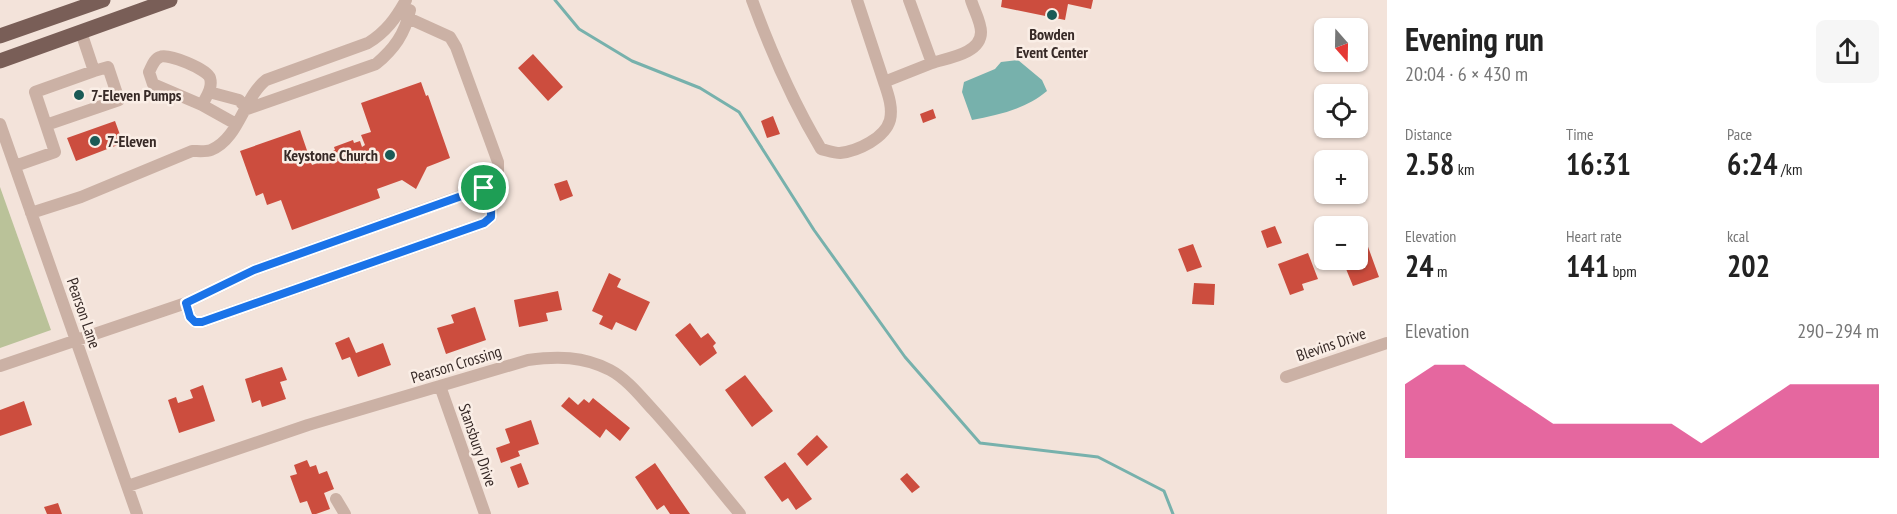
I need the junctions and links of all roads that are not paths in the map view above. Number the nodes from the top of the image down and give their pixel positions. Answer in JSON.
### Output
{"nodes":[{"id":1,"x":103,"y":0,"type":"edge"},
{"id":2,"x":170,"y":0,"type":"edge"},
{"id":3,"x":405,"y":0,"type":"edge"},
{"id":4,"x":411,"y":0,"type":"edge"},
{"id":5,"x":752,"y":0,"type":"edge"},
{"id":6,"x":857,"y":0,"type":"edge"},
{"id":7,"x":909,"y":0,"type":"edge"},
{"id":8,"x":971,"y":0,"type":"edge"},
{"id":9,"x":408,"y":18,"type":"junction"},
{"id":10,"x":81,"y":32,"type":"junction"},
{"id":11,"x":0,"y":36,"type":"edge"},
{"id":12,"x":0,"y":61,"type":"edge"},
{"id":13,"x":932,"y":63,"type":"junction"},
{"id":14,"x":94,"y":71,"type":"junction"},
{"id":15,"x":884,"y":82,"type":"junction"},
{"id":16,"x":209,"y":92,"type":"junction"},
{"id":17,"x":202,"y":105,"type":"junction"},
{"id":18,"x":247,"y":109,"type":"junction"},
{"id":19,"x":0,"y":124,"type":"edge"},
{"id":20,"x":236,"y":124,"type":"junction"},
{"id":21,"x":46,"y":125,"type":"junction"},
{"id":22,"x":15,"y":166,"type":"junction"},
{"id":23,"x":484,"y":188,"type":"junction"},
{"id":24,"x":32,"y":213,"type":"junction"},
{"id":25,"x":186,"y":303,"type":"junction"},
{"id":26,"x":76,"y":339,"type":"junction"},
{"id":27,"x":1387,"y":342,"type":"edge"},
{"id":28,"x":0,"y":366,"type":"edge"},
{"id":29,"x":1286,"y":378,"type":"dead end"},
{"id":30,"x":440,"y":386,"type":"junction"},
{"id":31,"x":128,"y":486,"type":"junction"},
{"id":32,"x":336,"y":499,"type":"dead end"},
{"id":33,"x":137,"y":514,"type":"edge"},
{"id":34,"x":345,"y":514,"type":"edge"},
{"id":35,"x":484,"y":514,"type":"edge"},
{"id":36,"x":740,"y":514,"type":"edge"}],
"edges":[{"from":1,"to":11,"type":"main road"},
{"from":2,"to":10,"type":"main road"},
{"from":3,"to":18,"type":"street"},
{"from":4,"to":9,"type":"street"},
{"from":5,"to":15,"type":"street"},
{"from":6,"to":15,"type":"street"},
{"from":7,"to":13,"type":"street"},
{"from":8,"to":13,"type":"street"},
{"from":9,"to":18,"type":"street"},
{"from":9,"to":23,"type":"street"},
{"from":10,"to":12,"type":"main road"},
{"from":10,"to":14,"type":"street"},
{"from":13,"to":15,"type":"street"},
{"from":14,"to":21,"type":"street"},
{"from":14,"to":21,"type":"street"},
{"from":16,"to":17,"type":"street"},
{"from":16,"to":17,"type":"street"},
{"from":16,"to":18,"type":"street"},
{"from":17,"to":20,"type":"street"},
{"from":18,"to":20,"type":"street"},
{"from":19,"to":22,"type":"street","name":"Pearson Lane"},
{"from":20,"to":24,"type":"street"},
{"from":21,"to":22,"type":"street"},
{"from":22,"to":24,"type":"street","name":"Pearson Lane"},
{"from":23,"to":25,"type":"street"},
{"from":23,"to":25,"type":"street"},
{"from":24,"to":26,"type":"street","name":"Pearson Lane"},
{"from":25,"to":26,"type":"street"},
{"from":26,"to":28,"type":"street"},
{"from":26,"to":31,"type":"street","name":"Pearson Lane"},
{"from":27,"to":29,"type":"street","name":"Blevins Drive"},
{"from":30,"to":31,"type":"street","name":"Pearson Crossing"},
{"from":30,"to":35,"type":"street","name":"Stansbury Drive"},
{"from":30,"to":36,"type":"street","name":"Pearson Crossing"},
{"from":31,"to":33,"type":"street","name":"Pearson Lane"},
{"from":32,"to":34,"type":"street"}]}
